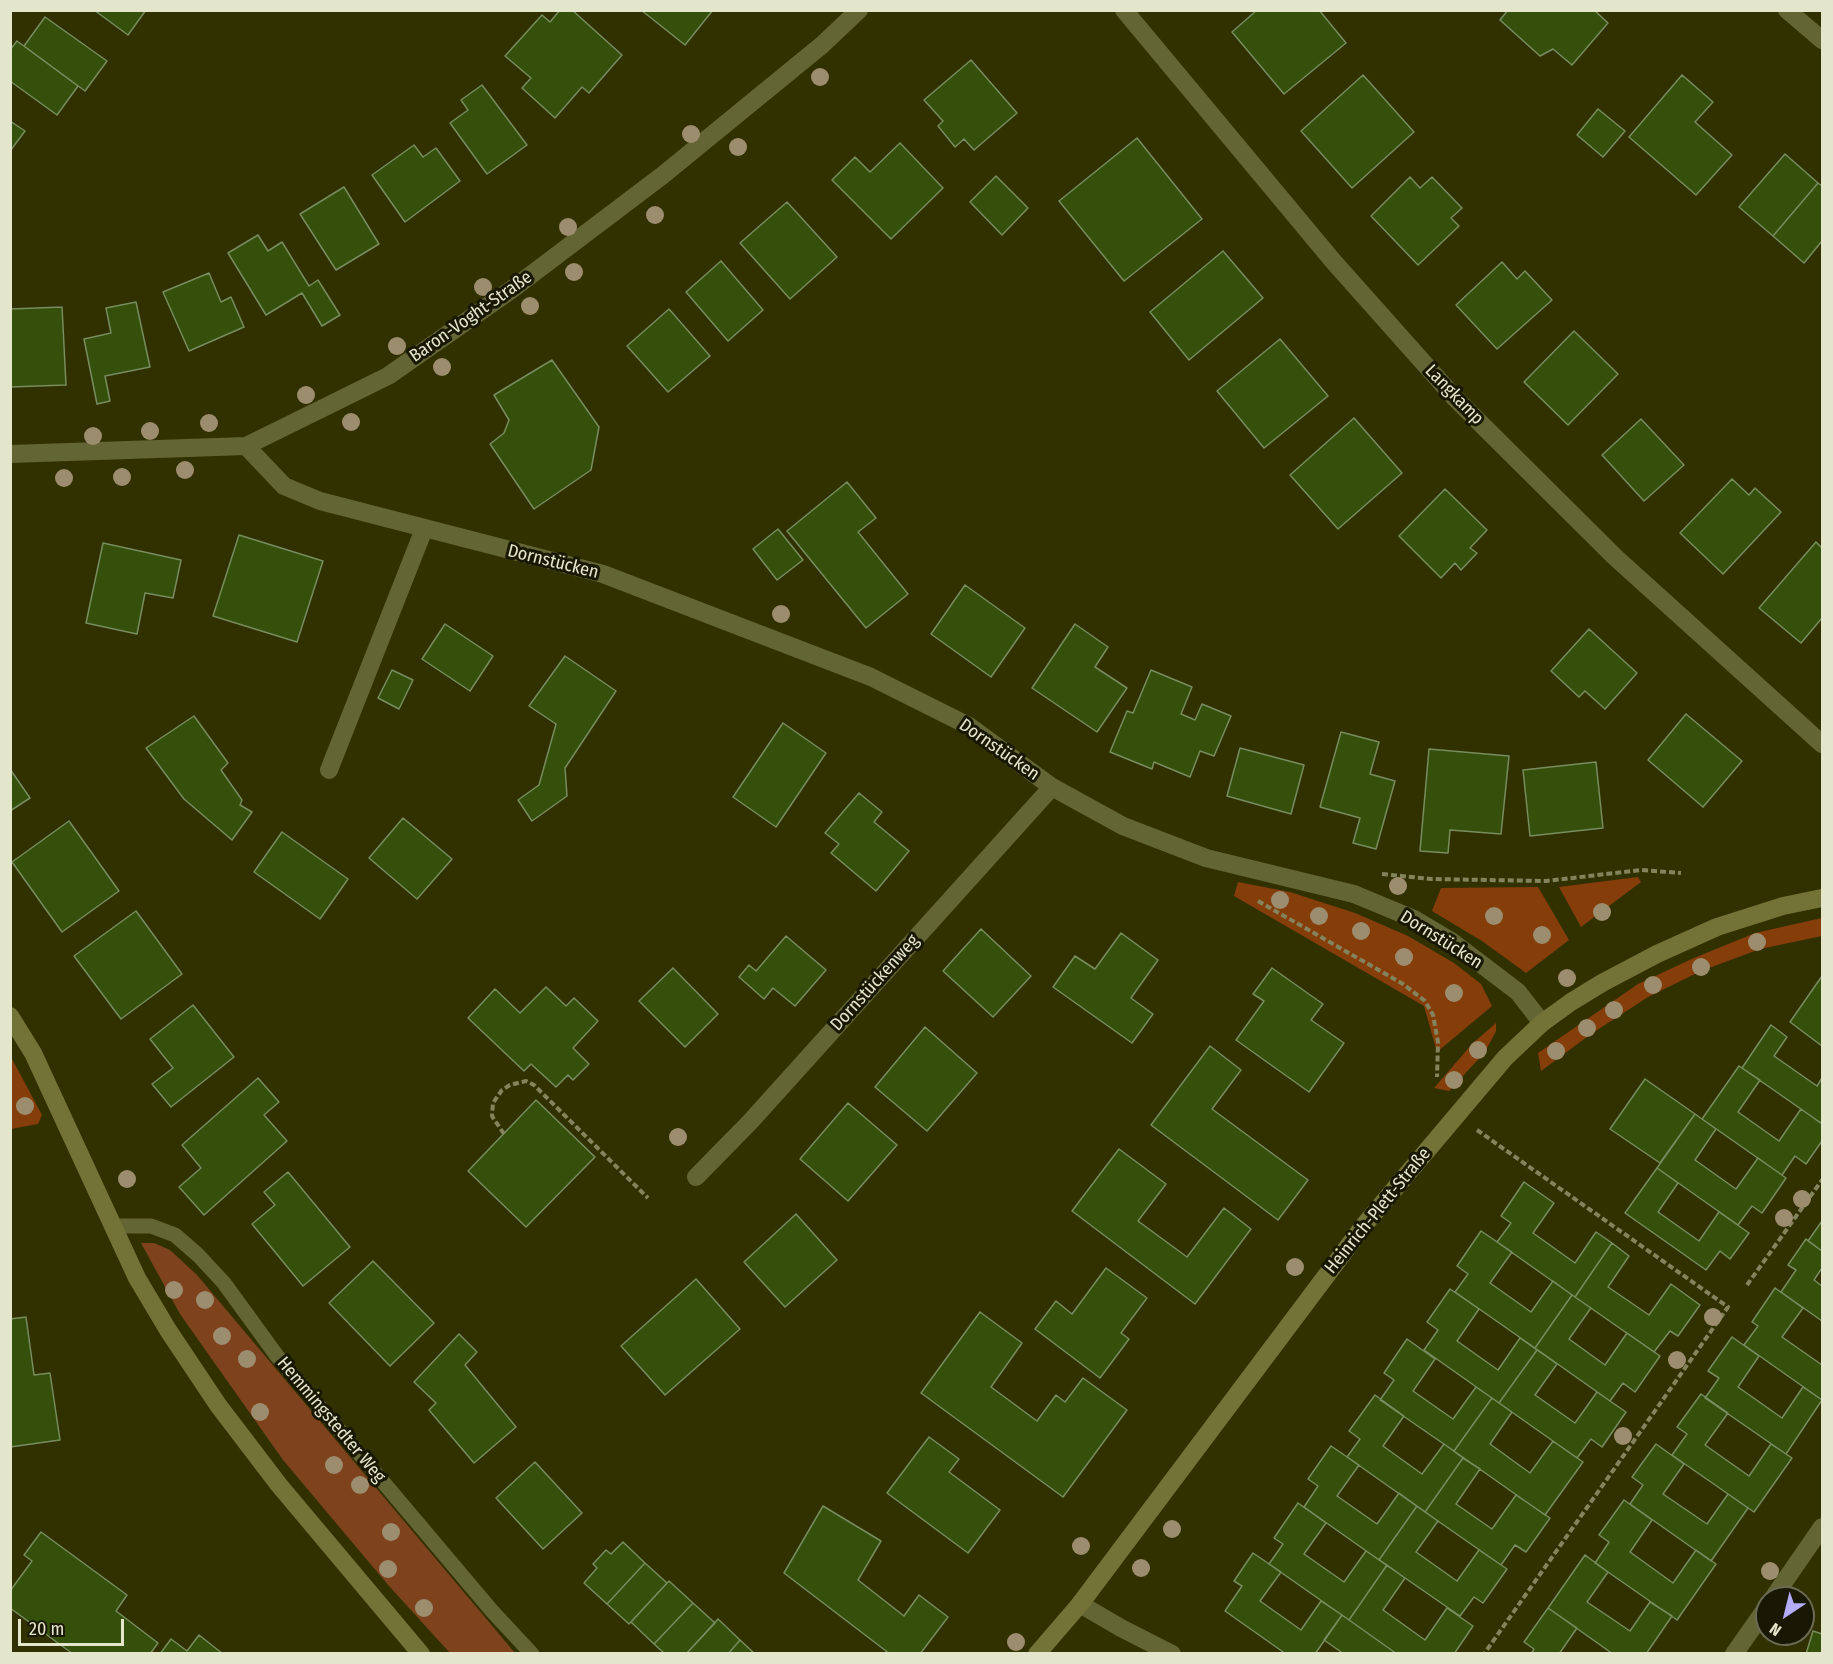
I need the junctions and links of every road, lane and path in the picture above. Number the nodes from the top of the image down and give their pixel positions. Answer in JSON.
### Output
{"nodes":[{"id":1,"x":859,"y":10,"type":"edge"},
{"id":2,"x":1124,"y":10,"type":"edge"},
{"id":3,"x":1788,"y":10,"type":"edge"},
{"id":4,"x":1822,"y":40,"type":"edge"},
{"id":5,"x":246,"y":446,"type":"junction"},
{"id":6,"x":10,"y":454,"type":"edge"},
{"id":7,"x":424,"y":529,"type":"junction"},
{"id":8,"x":1822,"y":744,"type":"edge"},
{"id":9,"x":329,"y":770,"type":"dead end"},
{"id":10,"x":1052,"y":787,"type":"junction"},
{"id":11,"x":1372,"y":873,"type":"dead end"},
{"id":12,"x":1681,"y":873,"type":"dead end"},
{"id":13,"x":1250,"y":896,"type":"dead end"},
{"id":14,"x":1822,"y":897,"type":"edge"},
{"id":15,"x":10,"y":1016,"type":"edge"},
{"id":16,"x":1542,"y":1023,"type":"junction"},
{"id":17,"x":1437,"y":1077,"type":"dead end"},
{"id":18,"x":1456,"y":1114,"type":"junction"},
{"id":19,"x":504,"y":1134,"type":"dead end"},
{"id":20,"x":696,"y":1177,"type":"dead end"},
{"id":21,"x":1822,"y":1180,"type":"edge"},
{"id":22,"x":648,"y":1198,"type":"dead end"},
{"id":23,"x":112,"y":1226,"type":"junction"},
{"id":24,"x":1747,"y":1285,"type":"dead end"},
{"id":25,"x":1822,"y":1527,"type":"edge"},
{"id":26,"x":1781,"y":1586,"type":"edge"},
{"id":27,"x":1080,"y":1604,"type":"junction"},
{"id":28,"x":1755,"y":1624,"type":"edge"},
{"id":29,"x":421,"y":1653,"type":"edge"},
{"id":30,"x":532,"y":1653,"type":"edge"},
{"id":31,"x":1037,"y":1653,"type":"edge"},
{"id":32,"x":1172,"y":1653,"type":"edge"},
{"id":33,"x":1484,"y":1653,"type":"edge"},
{"id":34,"x":1734,"y":1653,"type":"edge"}],
"edges":[{"from":1,"to":5,"type":"street","name":"Baron-Voght-Straße"},
{"from":2,"to":8,"type":"street","name":"Langkamp"},
{"from":3,"to":4,"type":"street"},
{"from":5,"to":6,"type":"street","name":"Baron-Voght-Straße"},
{"from":5,"to":7,"type":"street","name":"Dornstücken"},
{"from":7,"to":9,"type":"street"},
{"from":7,"to":10,"type":"street","name":"Dornstücken"},
{"from":10,"to":16,"type":"street","name":"Dornstücken"},
{"from":10,"to":20,"type":"street","name":"Dornstückenweg"},
{"from":11,"to":12,"type":"path"},
{"from":13,"to":17,"type":"path"},
{"from":14,"to":16,"type":"street","name":"Heinrich-Plett-Straße"},
{"from":15,"to":23,"type":"street"},
{"from":16,"to":18,"type":"street","name":"Heinrich-Plett-Straße"},
{"from":18,"to":27,"type":"street","name":"Heinrich-Plett-Straße"},
{"from":18,"to":33,"type":"path"},
{"from":19,"to":22,"type":"path"},
{"from":21,"to":24,"type":"path"},
{"from":23,"to":29,"type":"street"},
{"from":23,"to":30,"type":"lane","name":"Hemmingstedter Weg"},
{"from":25,"to":26,"type":"street"},
{"from":27,"to":31,"type":"street","name":"Heinrich-Plett-Straße"},
{"from":27,"to":32,"type":"street"},
{"from":28,"to":34,"type":"street"}]}
